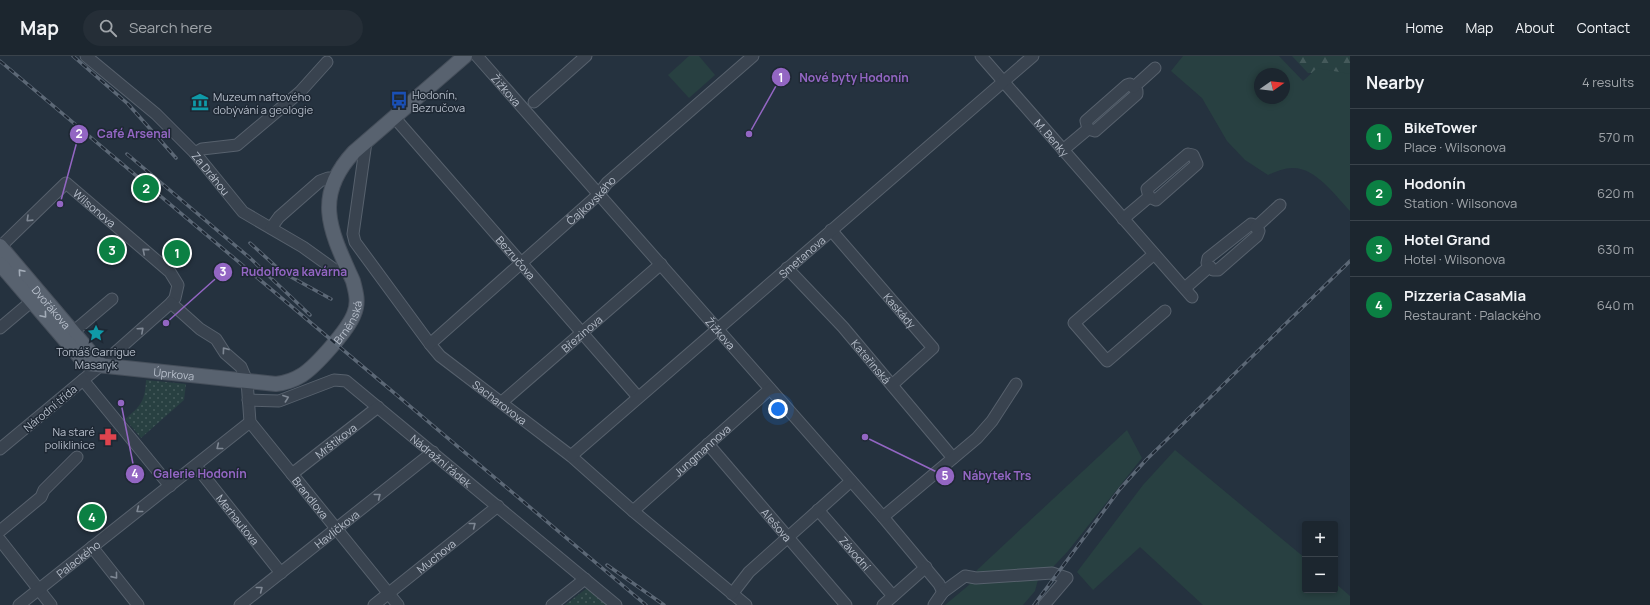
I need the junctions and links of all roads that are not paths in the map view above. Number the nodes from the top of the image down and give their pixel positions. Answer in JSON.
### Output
{"nodes":[{"id":1,"x":86,"y":56,"type":"edge"},
{"id":2,"x":465,"y":56,"type":"edge"},
{"id":3,"x":476,"y":56,"type":"edge"},
{"id":4,"x":586,"y":56,"type":"edge"},
{"id":5,"x":753,"y":56,"type":"edge"},
{"id":6,"x":981,"y":56,"type":"edge"},
{"id":7,"x":1033,"y":56,"type":"edge"},
{"id":8,"x":327,"y":62,"type":"dead end"},
{"id":9,"x":1155,"y":68,"type":"dead end"},
{"id":10,"x":1004,"y":82,"type":"junction"},
{"id":11,"x":534,"y":102,"type":"dead end"},
{"id":12,"x":394,"y":117,"type":"junction"},
{"id":13,"x":366,"y":142,"type":"junction"},
{"id":14,"x":1063,"y":150,"type":"junction"},
{"id":15,"x":195,"y":153,"type":"junction"},
{"id":16,"x":334,"y":178,"type":"junction"},
{"id":17,"x":598,"y":195,"type":"junction"},
{"id":18,"x":1149,"y":197,"type":"junction"},
{"id":19,"x":1280,"y":205,"type":"dead end"},
{"id":20,"x":1123,"y":219,"type":"junction"},
{"id":21,"x":1256,"y":227,"type":"junction"},
{"id":22,"x":271,"y":228,"type":"junction"},
{"id":23,"x":831,"y":230,"type":"junction"},
{"id":24,"x":0,"y":246,"type":"edge"},
{"id":25,"x":1154,"y":254,"type":"junction"},
{"id":26,"x":0,"y":264,"type":"edge"},
{"id":27,"x":521,"y":264,"type":"junction"},
{"id":28,"x":661,"y":264,"type":"junction"},
{"id":29,"x":1209,"y":267,"type":"junction"},
{"id":30,"x":787,"y":268,"type":"junction"},
{"id":31,"x":348,"y":271,"type":"junction"},
{"id":32,"x":1185,"y":288,"type":"junction"},
{"id":33,"x":1192,"y":298,"type":"dead end"},
{"id":34,"x":112,"y":299,"type":"dead end"},
{"id":35,"x":32,"y":301,"type":"junction"},
{"id":36,"x":171,"y":303,"type":"junction"},
{"id":37,"x":1164,"y":311,"type":"dead end"},
{"id":38,"x":0,"y":328,"type":"edge"},
{"id":39,"x":717,"y":328,"type":"junction"},
{"id":40,"x":73,"y":332,"type":"junction"},
{"id":41,"x":582,"y":333,"type":"junction"},
{"id":42,"x":430,"y":344,"type":"junction"},
{"id":43,"x":101,"y":365,"type":"junction"},
{"id":44,"x":83,"y":380,"type":"junction"},
{"id":45,"x":247,"y":381,"type":"junction"},
{"id":46,"x":1016,"y":384,"type":"dead end"},
{"id":47,"x":892,"y":385,"type":"junction"},
{"id":48,"x":770,"y":389,"type":"junction"},
{"id":49,"x":638,"y":397,"type":"junction"},
{"id":50,"x":248,"y":400,"type":"junction"},
{"id":51,"x":502,"y":402,"type":"junction"},
{"id":52,"x":378,"y":407,"type":"junction"},
{"id":53,"x":250,"y":422,"type":"junction"},
{"id":54,"x":708,"y":444,"type":"junction"},
{"id":55,"x":0,"y":449,"type":"edge"},
{"id":56,"x":433,"y":452,"type":"junction"},
{"id":57,"x":571,"y":456,"type":"junction"},
{"id":58,"x":77,"y":457,"type":"dead end"},
{"id":59,"x":953,"y":458,"type":"junction"},
{"id":60,"x":196,"y":466,"type":"junction"},
{"id":61,"x":292,"y":474,"type":"junction"},
{"id":62,"x":851,"y":481,"type":"junction"},
{"id":63,"x":170,"y":486,"type":"junction"},
{"id":64,"x":498,"y":506,"type":"junction"},
{"id":65,"x":818,"y":510,"type":"junction"},
{"id":66,"x":633,"y":511,"type":"junction"},
{"id":67,"x":883,"y":517,"type":"junction"},
{"id":68,"x":337,"y":529,"type":"junction"},
{"id":69,"x":0,"y":531,"type":"edge"},
{"id":70,"x":787,"y":537,"type":"junction"},
{"id":71,"x":0,"y":540,"type":"edge"},
{"id":72,"x":92,"y":547,"type":"junction"},
{"id":73,"x":926,"y":567,"type":"junction"},
{"id":74,"x":281,"y":573,"type":"junction"},
{"id":75,"x":585,"y":579,"type":"junction"},
{"id":76,"x":38,"y":589,"type":"junction"},
{"id":77,"x":943,"y":592,"type":"junction"},
{"id":78,"x":388,"y":593,"type":"junction"},
{"id":79,"x":732,"y":594,"type":"junction"},
{"id":80,"x":893,"y":596,"type":"junction"},
{"id":81,"x":19,"y":605,"type":"edge"},
{"id":82,"x":51,"y":605,"type":"edge"},
{"id":83,"x":138,"y":605,"type":"edge"},
{"id":84,"x":240,"y":605,"type":"edge"},
{"id":85,"x":374,"y":605,"type":"edge"},
{"id":86,"x":398,"y":605,"type":"edge"},
{"id":87,"x":552,"y":605,"type":"edge"},
{"id":88,"x":616,"y":605,"type":"edge"},
{"id":89,"x":746,"y":605,"type":"edge"},
{"id":90,"x":846,"y":605,"type":"edge"},
{"id":91,"x":883,"y":605,"type":"edge"},
{"id":92,"x":934,"y":605,"type":"edge"},
{"id":93,"x":1044,"y":605,"type":"edge"}],
"edges":[{"from":1,"to":15,"type":"street","name":"Za Dráhou"},
{"from":2,"to":12,"type":"main road","name":"Brněnská"},
{"from":3,"to":17,"type":"street","name":"Žižkova"},
{"from":4,"to":11,"type":"street"},
{"from":5,"to":17,"type":"street","name":"Čajkovského"},
{"from":6,"to":10,"type":"street","name":"M. Benky"},
{"from":7,"to":10,"type":"street","name":"Smetanova"},
{"from":8,"to":15,"type":"street"},
{"from":9,"to":14,"type":"street"},
{"from":10,"to":14,"type":"street","name":"M. Benky"},
{"from":10,"to":23,"type":"street","name":"Smetanova"},
{"from":12,"to":13,"type":"main road","name":"Brněnská"},
{"from":12,"to":27,"type":"street","name":"Bezručova"},
{"from":13,"to":16,"type":"main road","name":"Brněnská"},
{"from":13,"to":42,"type":"street","name":"Sacharovova"},
{"from":14,"to":20,"type":"street","name":"M. Benky"},
{"from":15,"to":22,"type":"street","name":"Za Dráhou"},
{"from":16,"to":22,"type":"street"},
{"from":16,"to":31,"type":"main road","name":"Brněnská"},
{"from":17,"to":27,"type":"street","name":"Čajkovského"},
{"from":17,"to":28,"type":"street","name":"Žižkova"},
{"from":18,"to":18,"type":"street"},
{"from":18,"to":20,"type":"street"},
{"from":19,"to":21,"type":"street"},
{"from":20,"to":25,"type":"street","name":"M. Benky"},
{"from":21,"to":29,"type":"street"},
{"from":21,"to":29,"type":"street"},
{"from":22,"to":31,"type":"street","name":"Za Dráhou"},
{"from":23,"to":30,"type":"street","name":"Smetanova"},
{"from":23,"to":47,"type":"street","name":"Kaskády"},
{"from":36,"to":24,"type":"street","name":"Wilsonova","one_way":true},
{"from":40,"to":24,"type":"main road","name":"Dvořákova","one_way":true},
{"from":25,"to":32,"type":"street","name":"M. Benky"},
{"from":25,"to":37,"type":"street"},
{"from":26,"to":35,"type":"main road","name":"Dvořákova"},
{"from":27,"to":41,"type":"street","name":"Bezručova"},
{"from":27,"to":42,"type":"street","name":"Čajkovského"},
{"from":28,"to":39,"type":"street","name":"Žižkova"},
{"from":28,"to":41,"type":"street","name":"Březinova"},
{"from":29,"to":32,"type":"street"},
{"from":30,"to":39,"type":"street","name":"Smetanova"},
{"from":30,"to":47,"type":"street","name":"Kateřinská"},
{"from":31,"to":45,"type":"main road","name":"Brněnská"},
{"from":32,"to":33,"type":"street","name":"M. Benky"},
{"from":34,"to":40,"type":"street"},
{"from":35,"to":38,"type":"street"},
{"from":35,"to":43,"type":"main road","name":"Dvořákova","one_way":true},
{"from":43,"to":36,"type":"street","name":"Národní třída","one_way":true},
{"from":45,"to":36,"type":"street","one_way":true},
{"from":39,"to":48,"type":"street","name":"Žižkova"},
{"from":39,"to":49,"type":"street","name":"Smetanova"},
{"from":40,"to":43,"type":"main road","name":"Dvořákova"},
{"from":41,"to":49,"type":"street","name":"Bezručova"},
{"from":41,"to":51,"type":"street","name":"Březinova"},
{"from":42,"to":51,"type":"street","name":"Sacharovova"},
{"from":43,"to":44,"type":"street","name":"Národní třída"},
{"from":43,"to":45,"type":"main road","name":"Úprkova"},
{"from":44,"to":55,"type":"street","name":"Národní třída"},
{"from":44,"to":63,"type":"street"},
{"from":45,"to":50,"type":"street"},
{"from":46,"to":59,"type":"street"},
{"from":47,"to":59,"type":"street","name":"Kateřinská"},
{"from":48,"to":54,"type":"street","name":"Jungmannova"},
{"from":48,"to":62,"type":"street","name":"Žižkova"},
{"from":49,"to":57,"type":"street","name":"Smetanova"},
{"from":50,"to":52,"type":"street","name":"Nádražní řádek","one_way":true},
{"from":50,"to":53,"type":"street"},
{"from":51,"to":57,"type":"street","name":"Sacharovova"},
{"from":52,"to":56,"type":"street","name":"Nádražní řádek"},
{"from":52,"to":61,"type":"street","name":"Mrštíkova"},
{"from":53,"to":60,"type":"street","name":"Palackého","one_way":true},
{"from":53,"to":61,"type":"street","name":"Brandlova"},
{"from":54,"to":66,"type":"street","name":"Jungmannova"},
{"from":54,"to":70,"type":"street","name":"Alešova"},
{"from":56,"to":64,"type":"street","name":"Nádražní řádek"},
{"from":68,"to":56,"type":"street","name":"Havlíčkova","one_way":true},
{"from":57,"to":66,"type":"street","name":"Sacharovova"},
{"from":58,"to":69,"type":"street"},
{"from":59,"to":67,"type":"street"},
{"from":60,"to":63,"type":"street","name":"Palackého"},
{"from":60,"to":74,"type":"street","name":"Merhautova"},
{"from":61,"to":68,"type":"street","name":"Brandlova"},
{"from":62,"to":65,"type":"street"},
{"from":62,"to":67,"type":"street","name":"Žižkova"},
{"from":63,"to":72,"type":"street","name":"Palackého","one_way":true},
{"from":64,"to":75,"type":"street","name":"Nádražní řádek"},
{"from":78,"to":64,"type":"street","name":"Muchova","one_way":true},
{"from":65,"to":70,"type":"street"},
{"from":65,"to":80,"type":"street","name":"Závodní"},
{"from":66,"to":79,"type":"street","name":"Sacharovova"},
{"from":67,"to":73,"type":"street","name":"Žižkova"},
{"from":68,"to":74,"type":"street","name":"Havlíčkova"},
{"from":68,"to":78,"type":"street","name":"Brandlova"},
{"from":70,"to":79,"type":"street"},
{"from":70,"to":90,"type":"street","name":"Alešova"},
{"from":71,"to":76,"type":"street"},
{"from":72,"to":76,"type":"street","name":"Palackého"},
{"from":72,"to":83,"type":"street","one_way":true},
{"from":73,"to":77,"type":"street","name":"Žižkova"},
{"from":73,"to":80,"type":"street"},
{"from":84,"to":74,"type":"street","name":"Havlíčkova","one_way":true},
{"from":75,"to":87,"type":"street"},
{"from":75,"to":88,"type":"street","name":"Nádražní řádek"},
{"from":76,"to":81,"type":"street","name":"Palackého"},
{"from":76,"to":82,"type":"street"},
{"from":77,"to":92,"type":"street"},
{"from":77,"to":93,"type":"street"},
{"from":78,"to":85,"type":"street","name":"Muchova"},
{"from":78,"to":86,"type":"street","name":"Brandlova"},
{"from":79,"to":89,"type":"street","name":"Sacharovova"},
{"from":80,"to":91,"type":"street"}]}
